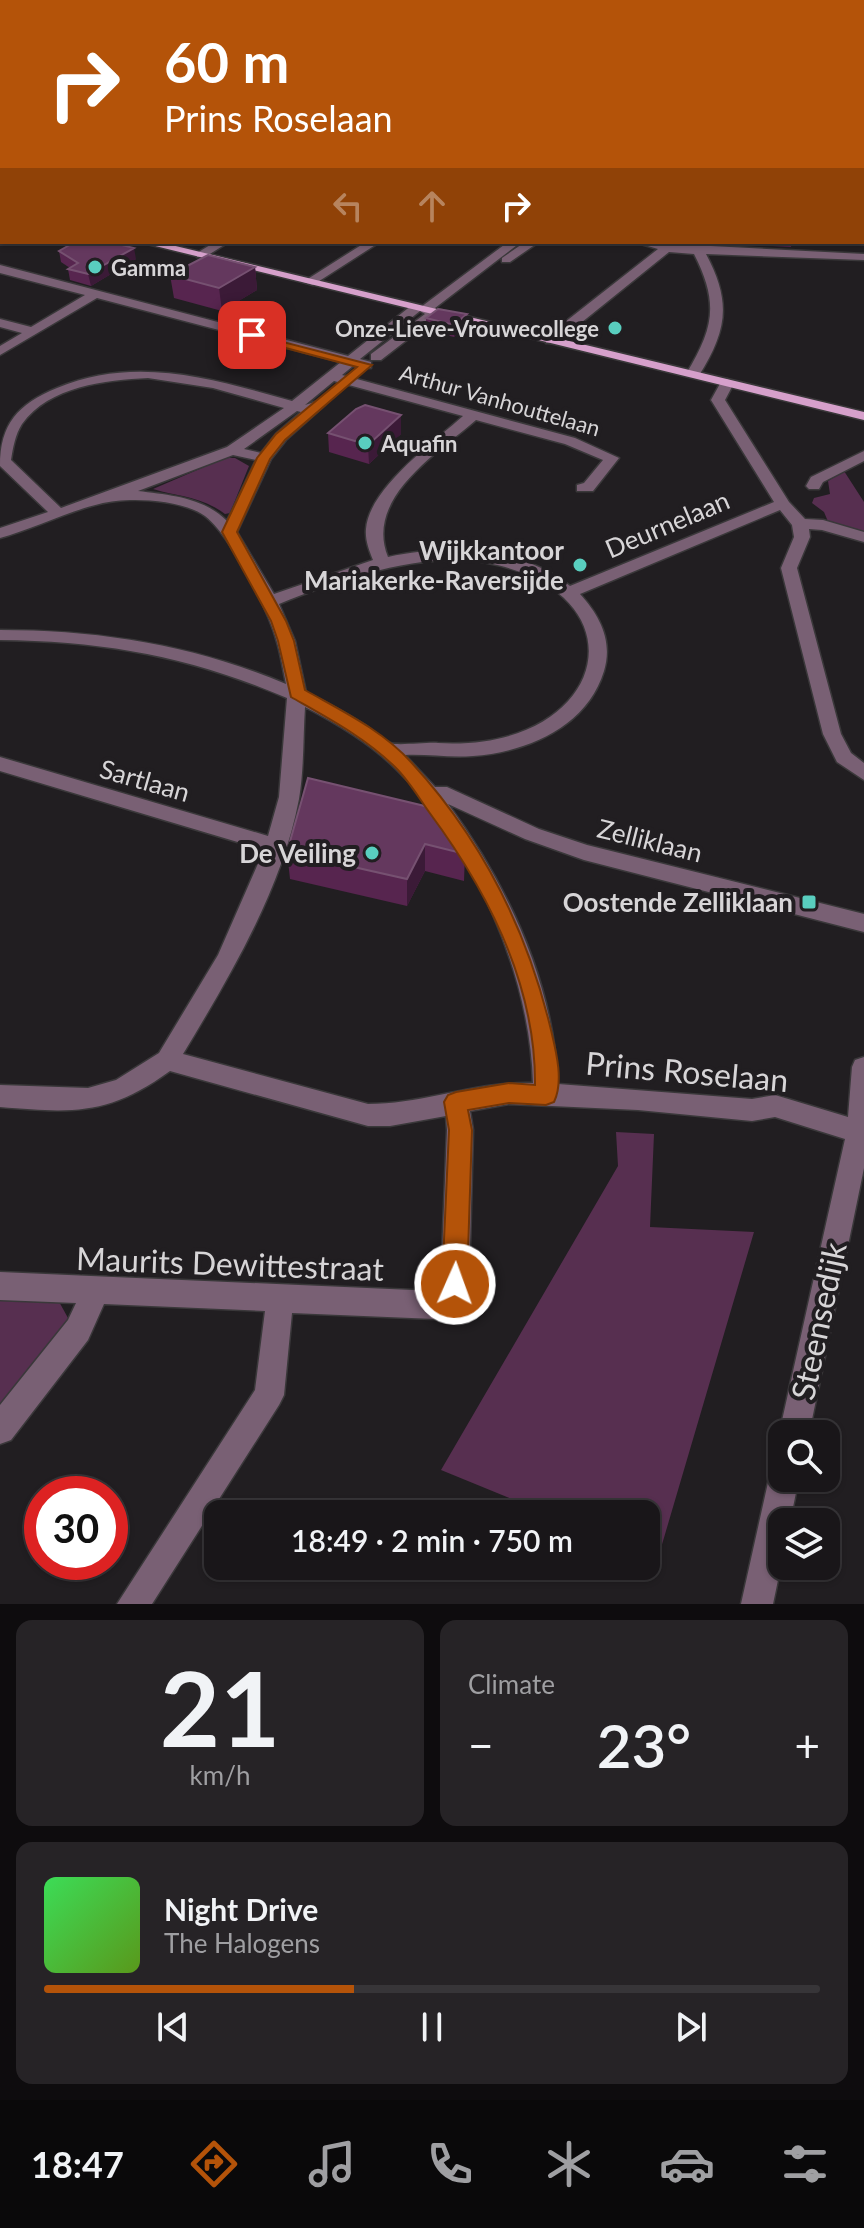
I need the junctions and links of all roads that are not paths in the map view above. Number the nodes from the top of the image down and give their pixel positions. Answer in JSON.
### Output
{"nodes":[{"id":1,"x":154,"y":244,"type":"edge"},
{"id":2,"x":220,"y":244,"type":"edge"},
{"id":3,"x":371,"y":244,"type":"edge"},
{"id":4,"x":512,"y":244,"type":"edge"},
{"id":5,"x":530,"y":244,"type":"edge"},
{"id":6,"x":670,"y":245,"type":"edge"},
{"id":7,"x":792,"y":248,"type":"edge"},
{"id":8,"x":698,"y":251,"type":"junction"},
{"id":9,"x":201,"y":255,"type":"junction"},
{"id":10,"x":864,"y":257,"type":"edge"},
{"id":11,"x":0,"y":269,"type":"edge"},
{"id":12,"x":478,"y":273,"type":"junction"},
{"id":13,"x":309,"y":282,"type":"junction"},
{"id":14,"x":96,"y":294,"type":"junction"},
{"id":15,"x":425,"y":310,"type":"junction"},
{"id":16,"x":0,"y":323,"type":"edge"},
{"id":17,"x":33,"y":332,"type":"junction"},
{"id":18,"x":551,"y":340,"type":"junction"},
{"id":19,"x":0,"y":351,"type":"edge"},
{"id":20,"x":350,"y":361,"type":"junction"},
{"id":21,"x":366,"y":365,"type":"junction"},
{"id":22,"x":693,"y":374,"type":"junction"},
{"id":23,"x":332,"y":376,"type":"junction"},
{"id":24,"x":348,"y":379,"type":"junction"},
{"id":25,"x":727,"y":383,"type":"junction"},
{"id":26,"x":294,"y":406,"type":"junction"},
{"id":27,"x":311,"y":411,"type":"junction"},
{"id":28,"x":473,"y":415,"type":"junction"},
{"id":29,"x":864,"y":416,"type":"edge"},
{"id":30,"x":232,"y":450,"type":"junction"},
{"id":31,"x":864,"y":455,"type":"edge"},
{"id":32,"x":2,"y":458,"type":"edge"},
{"id":33,"x":264,"y":458,"type":"junction"},
{"id":34,"x":814,"y":486,"type":"dead end"},
{"id":35,"x":582,"y":488,"type":"dead end"},
{"id":36,"x":112,"y":496,"type":"junction"},
{"id":37,"x":783,"y":504,"type":"junction"},
{"id":38,"x":57,"y":512,"type":"junction"},
{"id":39,"x":800,"y":524,"type":"junction"},
{"id":40,"x":229,"y":532,"type":"junction"},
{"id":41,"x":0,"y":533,"type":"edge"},
{"id":42,"x":864,"y":537,"type":"edge"},
{"id":43,"x":382,"y":561,"type":"junction"},
{"id":44,"x":570,"y":592,"type":"junction"},
{"id":45,"x":270,"y":602,"type":"junction"},
{"id":46,"x":0,"y":635,"type":"edge"},
{"id":47,"x":297,"y":693,"type":"junction"},
{"id":48,"x":389,"y":751,"type":"junction"},
{"id":49,"x":0,"y":764,"type":"edge"},
{"id":50,"x":864,"y":773,"type":"edge"},
{"id":51,"x":429,"y":796,"type":"junction"},
{"id":52,"x":276,"y":846,"type":"junction"},
{"id":53,"x":864,"y":923,"type":"edge"},
{"id":54,"x":167,"y":1060,"type":"junction"},
{"id":55,"x":864,"y":1067,"type":"edge"},
{"id":56,"x":546,"y":1095,"type":"junction"},
{"id":57,"x":0,"y":1096,"type":"edge"},
{"id":58,"x":456,"y":1102,"type":"junction"},
{"id":59,"x":859,"y":1132,"type":"junction"},
{"id":60,"x":0,"y":1286,"type":"edge"},
{"id":61,"x":95,"y":1292,"type":"junction"},
{"id":62,"x":280,"y":1300,"type":"junction"},
{"id":63,"x":797,"y":1420,"type":"edge"},
{"id":64,"x":0,"y":1429,"type":"edge"},
{"id":65,"x":781,"y":1492,"type":"edge"},
{"id":66,"x":133,"y":1604,"type":"edge"},
{"id":67,"x":757,"y":1604,"type":"edge"}],
"edges":[{"from":1,"to":9,"type":"main road"},
{"from":2,"to":9,"type":"street"},
{"from":3,"to":13,"type":"street"},
{"from":4,"to":12,"type":"street"},
{"from":5,"to":12,"type":"street"},
{"from":6,"to":8,"type":"street"},
{"from":6,"to":18,"type":"street"},
{"from":7,"to":8,"type":"street"},
{"from":7,"to":10,"type":"street"},
{"from":8,"to":22,"type":"street"},
{"from":9,"to":13,"type":"main road"},
{"from":11,"to":14,"type":"street"},
{"from":12,"to":15,"type":"street"},
{"from":13,"to":15,"type":"main road"},
{"from":14,"to":17,"type":"street"},
{"from":14,"to":20,"type":"street"},
{"from":15,"to":18,"type":"main road"},
{"from":15,"to":20,"type":"street"},
{"from":15,"to":21,"type":"street"},
{"from":16,"to":17,"type":"street"},
{"from":17,"to":19,"type":"street"},
{"from":18,"to":22,"type":"main road"},
{"from":20,"to":21,"type":"street"},
{"from":20,"to":23,"type":"street"},
{"from":21,"to":24,"type":"street"},
{"from":22,"to":25,"type":"main road"},
{"from":23,"to":24,"type":"street","name":"Arthur Vanhouttelaan"},
{"from":23,"to":26,"type":"street"},
{"from":24,"to":27,"type":"street"},
{"from":24,"to":28,"type":"street","name":"Arthur Vanhouttelaan"},
{"from":25,"to":29,"type":"main road"},
{"from":25,"to":37,"type":"street"},
{"from":26,"to":27,"type":"street"},
{"from":26,"to":30,"type":"street"},
{"from":26,"to":32,"type":"street"},
{"from":27,"to":33,"type":"street"},
{"from":28,"to":35,"type":"street","name":"Arthur Vanhouttelaan"},
{"from":28,"to":43,"type":"street"},
{"from":30,"to":33,"type":"street"},
{"from":30,"to":36,"type":"street"},
{"from":31,"to":34,"type":"street"},
{"from":32,"to":38,"type":"street"},
{"from":33,"to":40,"type":"street"},
{"from":36,"to":38,"type":"street"},
{"from":36,"to":40,"type":"street"},
{"from":37,"to":39,"type":"street"},
{"from":37,"to":44,"type":"street","name":"Deurnelaan"},
{"from":38,"to":41,"type":"street"},
{"from":39,"to":42,"type":"street"},
{"from":39,"to":50,"type":"street"},
{"from":40,"to":45,"type":"street"},
{"from":43,"to":44,"type":"street"},
{"from":43,"to":45,"type":"street"},
{"from":44,"to":48,"type":"street"},
{"from":45,"to":47,"type":"street"},
{"from":46,"to":47,"type":"street"},
{"from":47,"to":48,"type":"street"},
{"from":47,"to":52,"type":"street"},
{"from":48,"to":51,"type":"street"},
{"from":49,"to":52,"type":"street","name":"Sartlaan"},
{"from":51,"to":53,"type":"street","name":"Zelliklaan"},
{"from":51,"to":56,"type":"street"},
{"from":52,"to":54,"type":"street"},
{"from":54,"to":57,"type":"street"},
{"from":54,"to":58,"type":"street","name":"Prins Roselaan"},
{"from":55,"to":59,"type":"street","name":"Steensedijk"},
{"from":56,"to":58,"type":"street","name":"Prins Roselaan"},
{"from":56,"to":59,"type":"street","name":"Prins Roselaan"},
{"from":58,"to":62,"type":"street","name":"Maurits Dewittestraat"},
{"from":59,"to":63,"type":"street","name":"Steensedijk"},
{"from":60,"to":61,"type":"street","name":"Maurits Dewittestraat"},
{"from":61,"to":62,"type":"street","name":"Maurits Dewittestraat"},
{"from":61,"to":64,"type":"street"},
{"from":62,"to":66,"type":"street"},
{"from":65,"to":67,"type":"street"}]}
